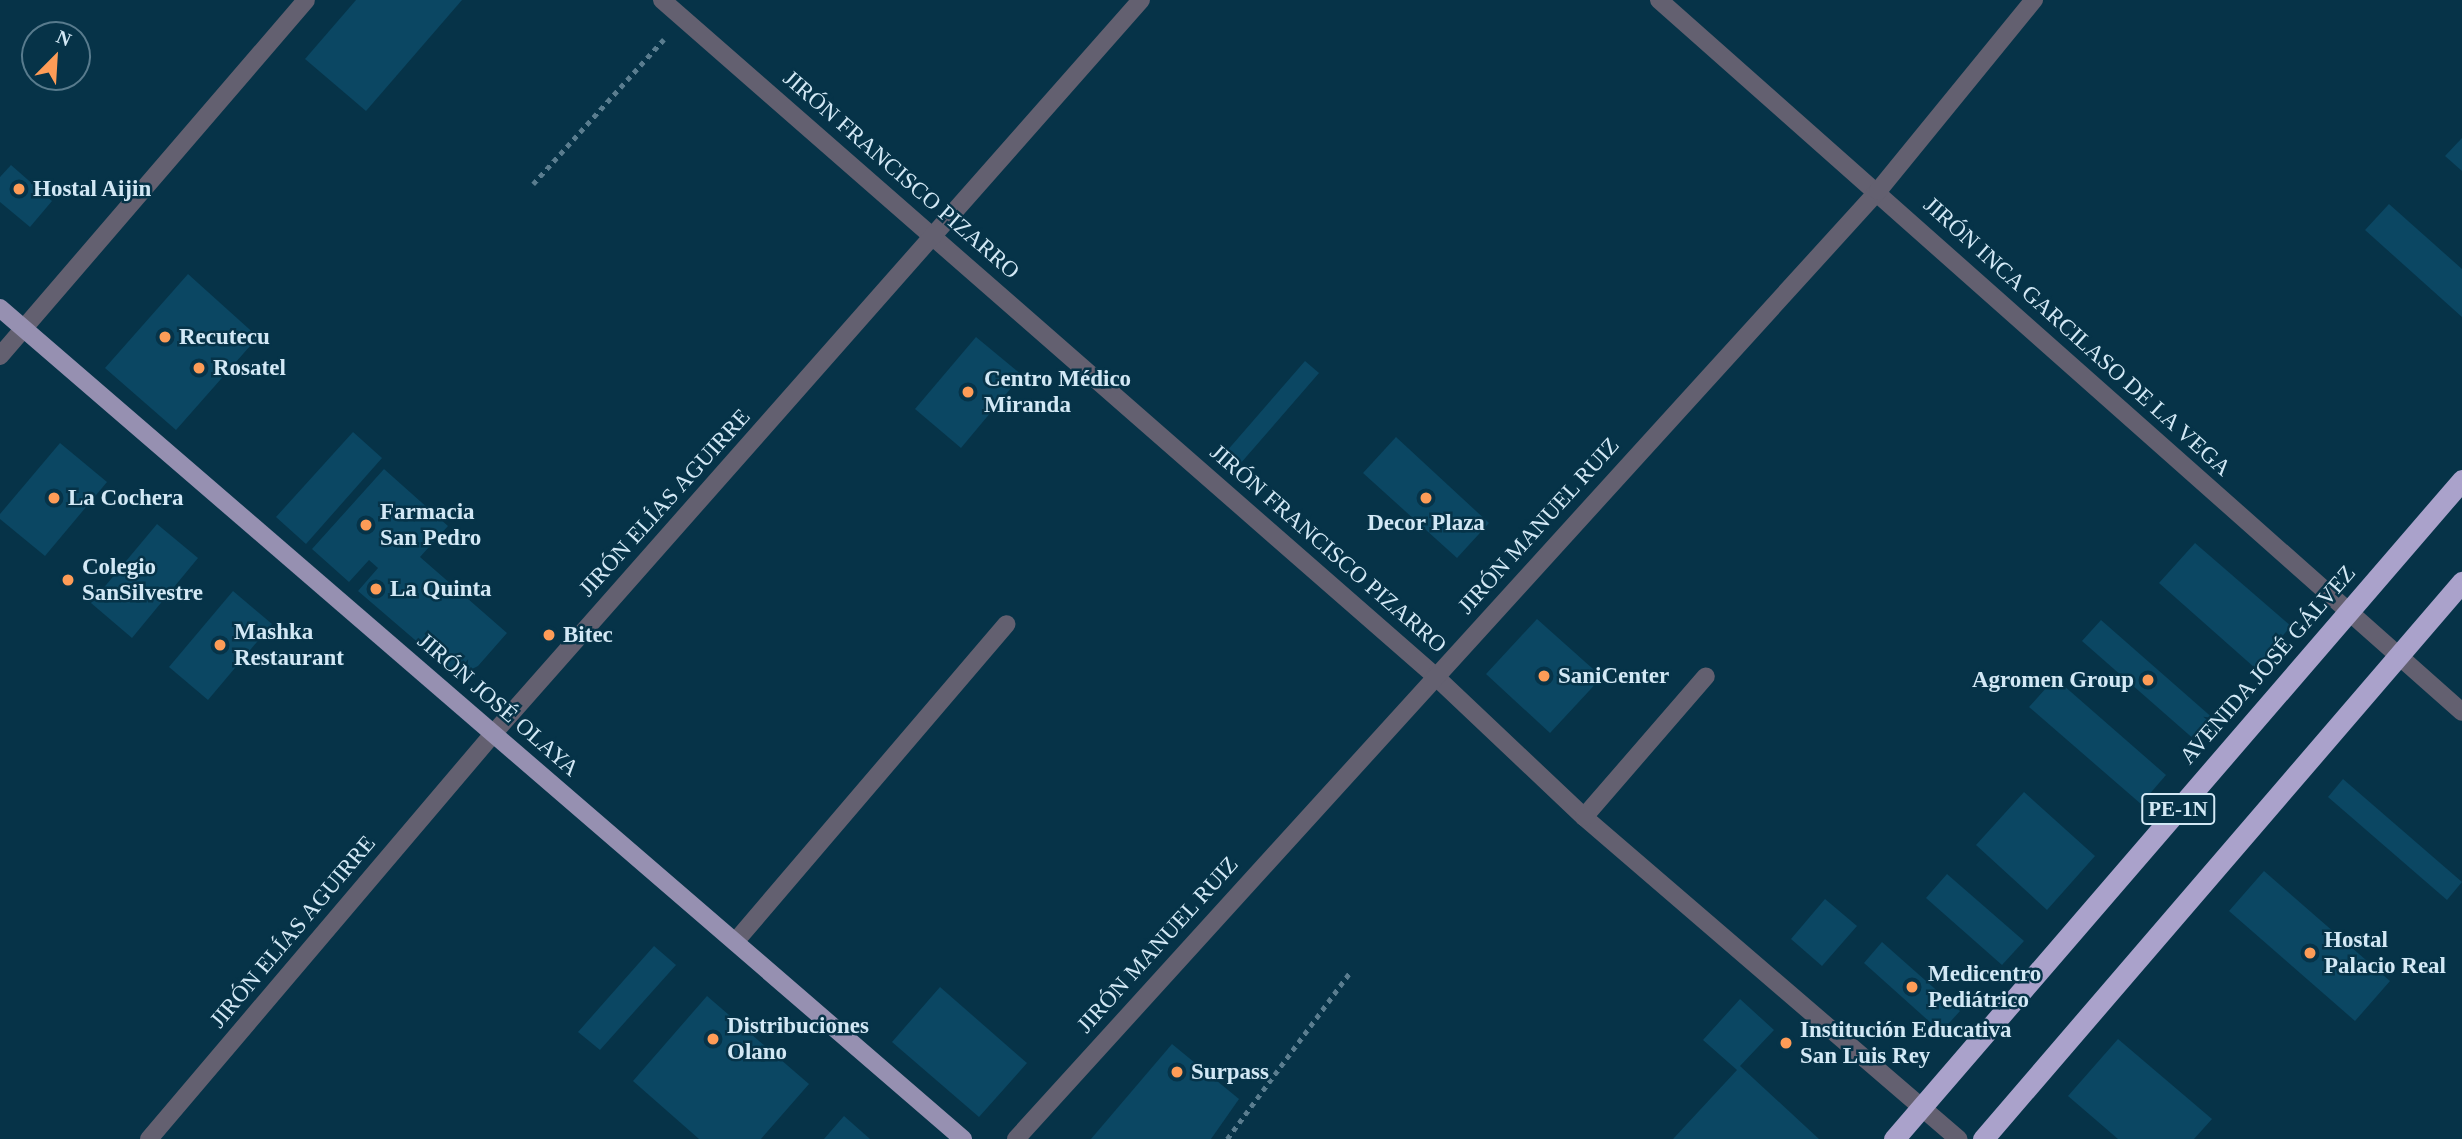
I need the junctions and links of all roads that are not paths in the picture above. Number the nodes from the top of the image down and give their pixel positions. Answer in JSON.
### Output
{"nodes":[{"id":1,"x":306,"y":0,"type":"edge"},
{"id":2,"x":662,"y":0,"type":"edge"},
{"id":3,"x":1141,"y":0,"type":"edge"},
{"id":4,"x":1659,"y":0,"type":"edge"},
{"id":5,"x":2034,"y":0,"type":"edge"},
{"id":6,"x":1878,"y":191,"type":"junction"},
{"id":7,"x":935,"y":236,"type":"junction"},
{"id":8,"x":0,"y":308,"type":"edge"},
{"id":9,"x":23,"y":328,"type":"junction"},
{"id":10,"x":0,"y":356,"type":"edge"},
{"id":11,"x":2462,"y":480,"type":"edge"},
{"id":12,"x":2462,"y":582,"type":"edge"},
{"id":13,"x":2347,"y":613,"type":"junction"},
{"id":14,"x":1007,"y":624,"type":"dead end"},
{"id":15,"x":2398,"y":657,"type":"junction"},
{"id":16,"x":1435,"y":676,"type":"junction"},
{"id":17,"x":1706,"y":676,"type":"dead end"},
{"id":18,"x":2462,"y":712,"type":"edge"},
{"id":19,"x":493,"y":734,"type":"junction"},
{"id":20,"x":1584,"y":817,"type":"junction"},
{"id":21,"x":735,"y":942,"type":"junction"},
{"id":22,"x":1921,"y":1108,"type":"junction"},
{"id":23,"x":149,"y":1139,"type":"edge"},
{"id":24,"x":963,"y":1139,"type":"edge"},
{"id":25,"x":1016,"y":1139,"type":"edge"},
{"id":26,"x":1894,"y":1139,"type":"edge"},
{"id":27,"x":1958,"y":1139,"type":"edge"},
{"id":28,"x":1983,"y":1139,"type":"edge"}],
"edges":[{"from":1,"to":9,"type":"street"},
{"from":2,"to":7,"type":"street","name":"JIRÓN FRANCISCO PIZARRO"},
{"from":3,"to":7,"type":"street","name":"JIRÓN ELÍAS AGUIRRE"},
{"from":4,"to":6,"type":"street","name":"JIRÓN INCA GARCILASO DE LA VEGA"},
{"from":5,"to":6,"type":"street","name":"JIRÓN MANUEL RUIZ"},
{"from":6,"to":13,"type":"street","name":"JIRÓN INCA GARCILASO DE LA VEGA"},
{"from":6,"to":16,"type":"street","name":"JIRÓN MANUEL RUIZ"},
{"from":7,"to":16,"type":"street","name":"JIRÓN FRANCISCO PIZARRO"},
{"from":7,"to":19,"type":"street","name":"JIRÓN ELÍAS AGUIRRE"},
{"from":8,"to":9,"type":"main road","name":"JIRÓN JOSÉ OLAYA"},
{"from":9,"to":10,"type":"street"},
{"from":9,"to":19,"type":"main road","name":"JIRÓN JOSÉ OLAYA"},
{"from":11,"to":13,"type":"highway","name":"AVENIDA JOSÉ GÁLVEZ","number":"PE-1N"},
{"from":12,"to":15,"type":"highway","number":"PE-1N"},
{"from":13,"to":15,"type":"street","name":"JIRÓN INCA GARCILASO DE LA VEGA"},
{"from":13,"to":22,"type":"highway","name":"AVENIDA JOSÉ GÁLVEZ","number":"PE-1N"},
{"from":14,"to":21,"type":"street"},
{"from":15,"to":18,"type":"street","name":"JIRÓN INCA GARCILASO DE LA VEGA"},
{"from":15,"to":28,"type":"highway","number":"PE-1N"},
{"from":16,"to":20,"type":"street","name":"JIRÓN FRANCISCO PIZARRO"},
{"from":16,"to":25,"type":"street","name":"JIRÓN MANUEL RUIZ"},
{"from":17,"to":20,"type":"street"},
{"from":19,"to":21,"type":"main road","name":"JIRÓN JOSÉ OLAYA"},
{"from":19,"to":23,"type":"street","name":"JIRÓN ELÍAS AGUIRRE"},
{"from":20,"to":22,"type":"street","name":"JIRÓN FRANCISCO PIZARRO"},
{"from":21,"to":24,"type":"main road","name":"JIRÓN JOSÉ OLAYA"},
{"from":22,"to":26,"type":"highway","name":"AVENIDA JOSÉ GÁLVEZ","number":"PE-1N"},
{"from":22,"to":27,"type":"street","name":"JIRÓN FRANCISCO PIZARRO"}]}
